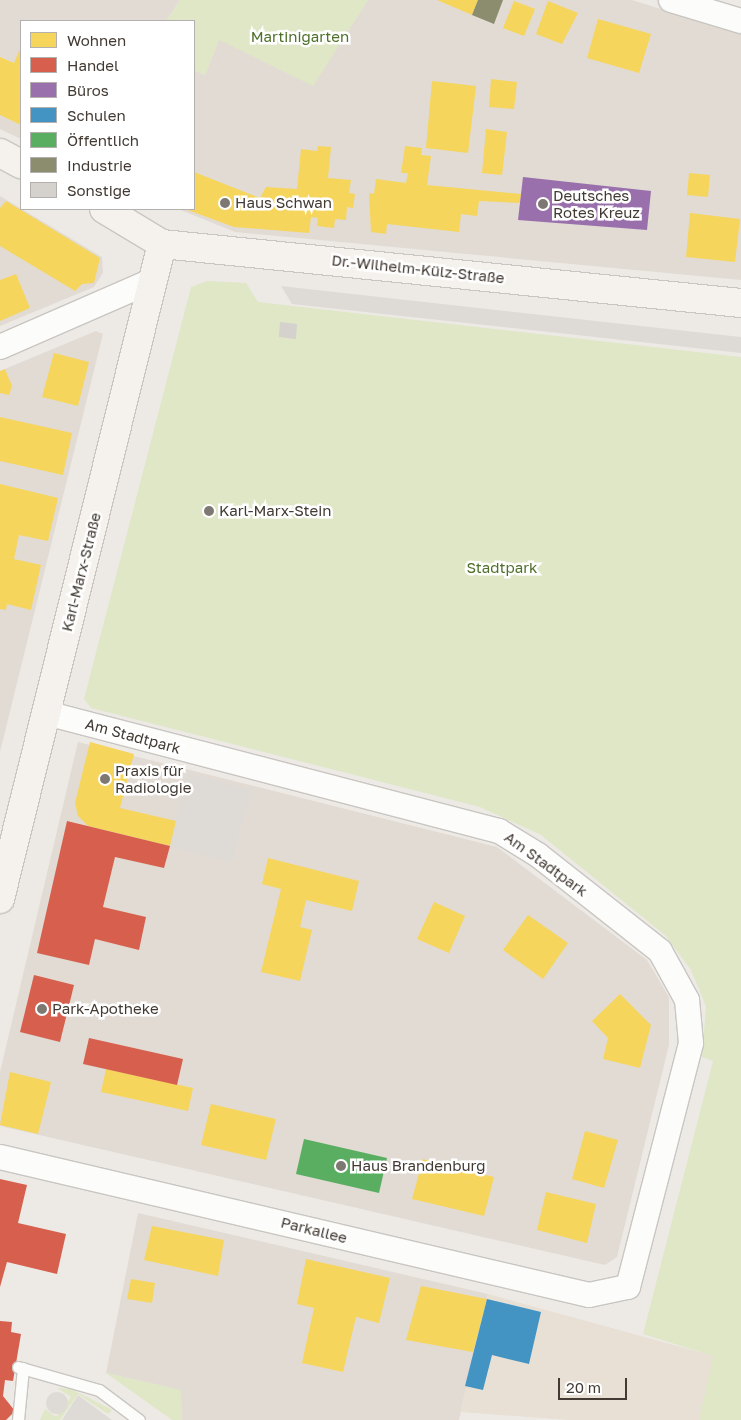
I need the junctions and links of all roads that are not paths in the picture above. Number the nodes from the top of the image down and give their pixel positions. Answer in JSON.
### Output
{"nodes":[{"id":1,"x":671,"y":0,"type":"edge"},
{"id":2,"x":741,"y":21,"type":"edge"},
{"id":3,"x":0,"y":153,"type":"edge"},
{"id":4,"x":20,"y":163,"type":"edge"},
{"id":5,"x":106,"y":210,"type":"edge"},
{"id":6,"x":162,"y":244,"type":"junction"},
{"id":7,"x":153,"y":280,"type":"junction"},
{"id":8,"x":741,"y":303,"type":"edge"},
{"id":9,"x":0,"y":347,"type":"edge"},
{"id":10,"x":46,"y":714,"type":"junction"},
{"id":11,"x":0,"y":900,"type":"edge"},
{"id":12,"x":0,"y":1156,"type":"edge"},
{"id":13,"x":628,"y":1287,"type":"joint"},
{"id":14,"x":18,"y":1420,"type":"edge"},
{"id":15,"x":139,"y":1420,"type":"edge"}],
"edges":[{"from":1,"to":2,"type":"street"},
{"from":3,"to":4,"type":"main road"},
{"from":5,"to":6,"type":"main road","name":"Dr.-Wilhelm-Külz-Straße"},
{"from":6,"to":7,"type":"main road","name":"Karl-Marx-Straße"},
{"from":6,"to":8,"type":"main road","name":"Dr.-Wilhelm-Külz-Straße"},
{"from":7,"to":9,"type":"street"},
{"from":7,"to":10,"type":"main road","name":"Karl-Marx-Straße"},
{"from":10,"to":11,"type":"main road","name":"Karl-Marx-Straße"},
{"from":10,"to":13,"type":"street","name":"Am Stadtpark"},
{"from":12,"to":13,"type":"street","name":"Parkallee"},
{"from":14,"to":15,"type":"lane"}]}
